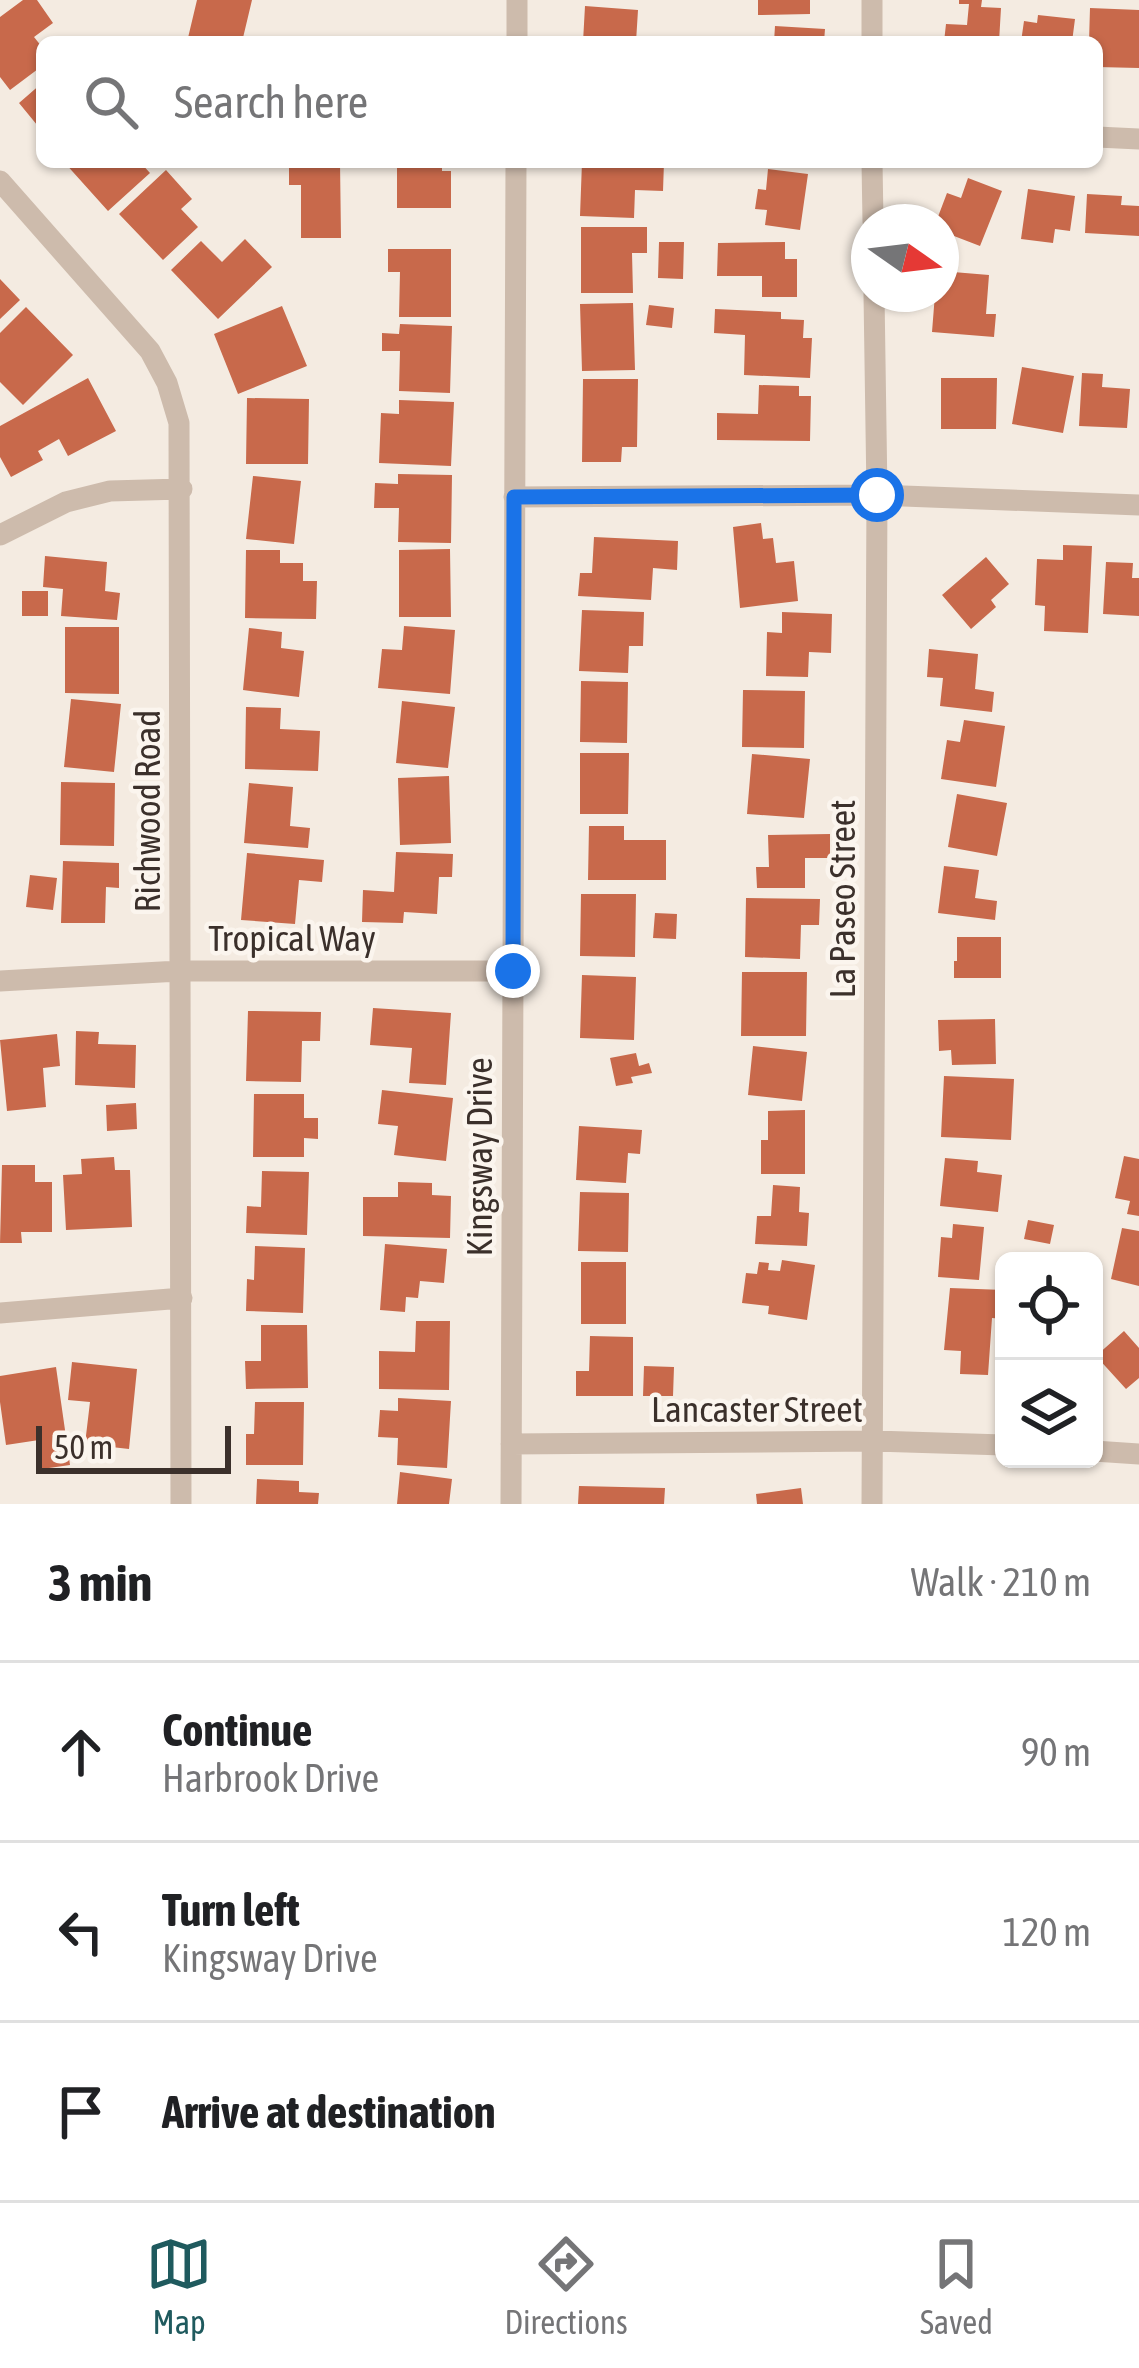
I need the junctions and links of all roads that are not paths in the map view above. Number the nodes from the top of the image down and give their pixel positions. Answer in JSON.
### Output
{"nodes":[{"id":1,"x":517,"y":0,"type":"edge"},
{"id":2,"x":872,"y":0,"type":"edge"},
{"id":3,"x":517,"y":36,"type":"edge"},
{"id":4,"x":872,"y":36,"type":"edge"},
{"id":5,"x":1103,"y":137,"type":"edge"},
{"id":6,"x":1139,"y":139,"type":"edge"},
{"id":7,"x":516,"y":168,"type":"edge"},
{"id":8,"x":872,"y":168,"type":"edge"},
{"id":9,"x":0,"y":181,"type":"edge"},
{"id":10,"x":873,"y":204,"type":"edge"},
{"id":11,"x":874,"y":312,"type":"edge"},
{"id":12,"x":182,"y":489,"type":"junction"},
{"id":13,"x":877,"y":495,"type":"junction"},
{"id":14,"x":514,"y":497,"type":"junction"},
{"id":15,"x":1139,"y":506,"type":"edge"},
{"id":16,"x":0,"y":535,"type":"edge"},
{"id":17,"x":179,"y":971,"type":"junction"},
{"id":18,"x":513,"y":971,"type":"junction"},
{"id":19,"x":0,"y":981,"type":"edge"},
{"id":20,"x":182,"y":1298,"type":"junction"},
{"id":21,"x":0,"y":1313,"type":"edge"},
{"id":22,"x":874,"y":1441,"type":"junction"},
{"id":23,"x":511,"y":1444,"type":"junction"},
{"id":24,"x":995,"y":1445,"type":"edge"},
{"id":25,"x":1103,"y":1451,"type":"edge"},
{"id":26,"x":1139,"y":1454,"type":"edge"},
{"id":27,"x":181,"y":1504,"type":"edge"},
{"id":28,"x":511,"y":1504,"type":"edge"},
{"id":29,"x":872,"y":1504,"type":"edge"}],
"edges":[{"from":1,"to":3,"type":"street"},
{"from":2,"to":4,"type":"street"},
{"from":5,"to":6,"type":"street"},
{"from":7,"to":14,"type":"street","name":"Kingsway Drive"},
{"from":8,"to":10,"type":"street"},
{"from":9,"to":12,"type":"street","name":"Richwood Road"},
{"from":11,"to":13,"type":"street","name":"La Paseo Street"},
{"from":12,"to":16,"type":"street"},
{"from":12,"to":17,"type":"street","name":"Richwood Road"},
{"from":13,"to":14,"type":"street"},
{"from":13,"to":15,"type":"street"},
{"from":13,"to":22,"type":"street","name":"La Paseo Street"},
{"from":14,"to":18,"type":"street","name":"Kingsway Drive"},
{"from":17,"to":18,"type":"street","name":"Tropical Way"},
{"from":17,"to":19,"type":"street","name":"Tropical Way"},
{"from":17,"to":20,"type":"street","name":"Richwood Road"},
{"from":18,"to":23,"type":"street","name":"Kingsway Drive"},
{"from":20,"to":21,"type":"street"},
{"from":20,"to":27,"type":"street","name":"Richwood Road"},
{"from":22,"to":23,"type":"street","name":"Lancaster Street"},
{"from":22,"to":24,"type":"street","name":"Lancaster Street"},
{"from":22,"to":29,"type":"street","name":"La Paseo Street"},
{"from":23,"to":28,"type":"street","name":"Kingsway Drive"},
{"from":25,"to":26,"type":"street"}]}
